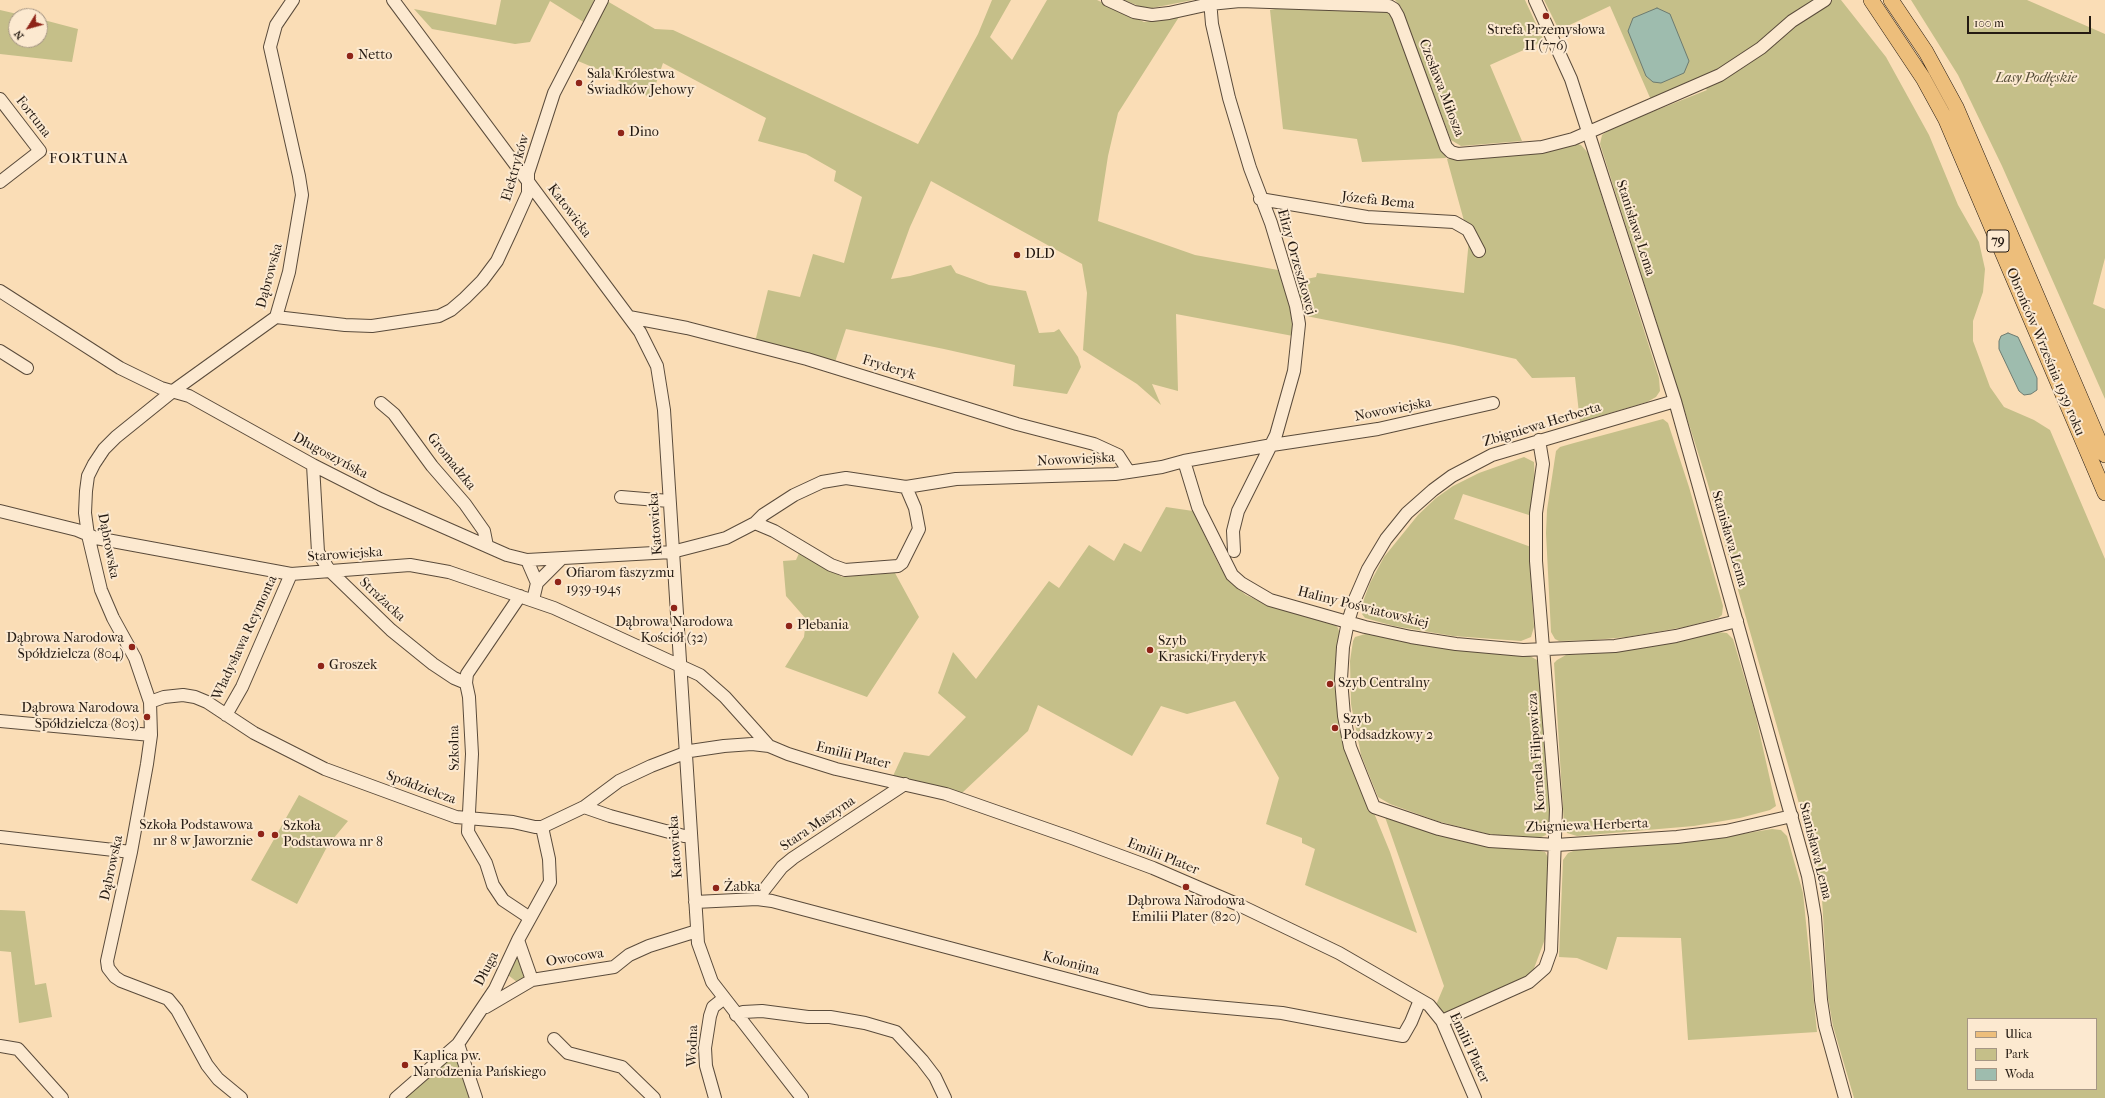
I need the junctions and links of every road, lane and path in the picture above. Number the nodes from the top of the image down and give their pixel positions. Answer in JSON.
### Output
{"nodes":[{"id":1,"x":293,"y":0,"type":"edge"},
{"id":2,"x":393,"y":0,"type":"edge"},
{"id":3,"x":602,"y":0,"type":"edge"},
{"id":4,"x":1108,"y":0,"type":"edge"},
{"id":5,"x":1535,"y":0,"type":"edge"},
{"id":6,"x":1825,"y":0,"type":"edge"},
{"id":7,"x":1871,"y":0,"type":"edge"},
{"id":8,"x":1891,"y":0,"type":"edge"},
{"id":9,"x":1210,"y":2,"type":"edge"},
{"id":10,"x":0,"y":99,"type":"edge"},
{"id":11,"x":1588,"y":132,"type":"junction"},
{"id":12,"x":528,"y":181,"type":"junction"},
{"id":13,"x":0,"y":182,"type":"edge"},
{"id":14,"x":1260,"y":199,"type":"junction"},
{"id":15,"x":1479,"y":251,"type":"dead end"},
{"id":16,"x":0,"y":291,"type":"edge"},
{"id":17,"x":276,"y":317,"type":"junction"},
{"id":18,"x":629,"y":317,"type":"junction"},
{"id":19,"x":0,"y":350,"type":"edge"},
{"id":20,"x":27,"y":368,"type":"dead end"},
{"id":21,"x":173,"y":391,"type":"junction"},
{"id":22,"x":1675,"y":401,"type":"junction"},
{"id":23,"x":381,"y":403,"type":"dead end"},
{"id":24,"x":1493,"y":403,"type":"dead end"},
{"id":25,"x":1539,"y":440,"type":"junction"},
{"id":26,"x":1272,"y":445,"type":"junction"},
{"id":27,"x":2105,"y":455,"type":"edge"},
{"id":28,"x":1184,"y":461,"type":"junction"},
{"id":29,"x":313,"y":465,"type":"junction"},
{"id":30,"x":1129,"y":472,"type":"junction"},
{"id":31,"x":906,"y":487,"type":"junction"},
{"id":32,"x":2105,"y":493,"type":"edge"},
{"id":33,"x":621,"y":498,"type":"dead end"},
{"id":34,"x":669,"y":501,"type":"junction"},
{"id":35,"x":0,"y":511,"type":"edge"},
{"id":36,"x":754,"y":523,"type":"junction"},
{"id":37,"x":88,"y":535,"type":"junction"},
{"id":38,"x":487,"y":546,"type":"junction"},
{"id":39,"x":1234,"y":550,"type":"dead end"},
{"id":40,"x":672,"y":552,"type":"junction"},
{"id":41,"x":561,"y":559,"type":"junction"},
{"id":42,"x":527,"y":560,"type":"junction"},
{"id":43,"x":329,"y":570,"type":"junction"},
{"id":44,"x":291,"y":574,"type":"junction"},
{"id":45,"x":536,"y":583,"type":"junction"},
{"id":46,"x":520,"y":596,"type":"junction"},
{"id":47,"x":533,"y":600,"type":"junction"},
{"id":48,"x":1737,"y":621,"type":"junction"},
{"id":49,"x":1348,"y":622,"type":"junction"},
{"id":50,"x":1544,"y":650,"type":"junction"},
{"id":51,"x":680,"y":665,"type":"junction"},
{"id":52,"x":466,"y":683,"type":"junction"},
{"id":53,"x":150,"y":702,"type":"junction"},
{"id":54,"x":226,"y":715,"type":"junction"},
{"id":55,"x":0,"y":721,"type":"edge"},
{"id":56,"x":151,"y":735,"type":"junction"},
{"id":57,"x":769,"y":746,"type":"junction"},
{"id":58,"x":685,"y":754,"type":"junction"},
{"id":59,"x":905,"y":784,"type":"junction"},
{"id":60,"x":584,"y":807,"type":"junction"},
{"id":61,"x":1792,"y":816,"type":"junction"},
{"id":62,"x":469,"y":818,"type":"junction"},
{"id":63,"x":542,"y":827,"type":"junction"},
{"id":64,"x":691,"y":836,"type":"junction"},
{"id":65,"x":0,"y":838,"type":"edge"},
{"id":66,"x":1556,"y":845,"type":"junction"},
{"id":67,"x":132,"y":852,"type":"junction"},
{"id":68,"x":757,"y":899,"type":"junction"},
{"id":69,"x":695,"y":902,"type":"junction"},
{"id":70,"x":530,"y":918,"type":"junction"},
{"id":71,"x":697,"y":931,"type":"junction"},
{"id":72,"x":518,"y":940,"type":"junction"},
{"id":73,"x":503,"y":972,"type":"junction"},
{"id":74,"x":532,"y":980,"type":"junction"},
{"id":75,"x":520,"y":985,"type":"junction"},
{"id":76,"x":723,"y":999,"type":"junction"},
{"id":77,"x":1420,"y":1000,"type":"junction"},
{"id":78,"x":482,"y":1009,"type":"junction"},
{"id":79,"x":736,"y":1015,"type":"junction"},
{"id":80,"x":1442,"y":1021,"type":"junction"},
{"id":81,"x":554,"y":1039,"type":"dead end"},
{"id":82,"x":458,"y":1044,"type":"junction"},
{"id":83,"x":0,"y":1046,"type":"edge"},
{"id":84,"x":62,"y":1098,"type":"edge"},
{"id":85,"x":241,"y":1098,"type":"edge"},
{"id":86,"x":396,"y":1098,"type":"edge"},
{"id":87,"x":476,"y":1098,"type":"edge"},
{"id":88,"x":654,"y":1098,"type":"edge"},
{"id":89,"x":714,"y":1098,"type":"edge"},
{"id":90,"x":802,"y":1098,"type":"edge"},
{"id":91,"x":945,"y":1098,"type":"edge"},
{"id":92,"x":1475,"y":1098,"type":"edge"},
{"id":93,"x":1845,"y":1098,"type":"edge"}],
"edges":[{"from":1,"to":17,"type":"street","name":"Dąbrowska"},
{"from":2,"to":12,"type":"street","name":"Katowicka"},
{"from":3,"to":12,"type":"street","name":"Elektryków"},
{"from":4,"to":9,"type":"street","name":"Czesława Miłosza"},
{"from":5,"to":11,"type":"street","name":"Stanisława Lema"},
{"from":6,"to":11,"type":"street","name":"Czesława Miłosza"},
{"from":7,"to":32,"type":"main road","name":"Obrońców Września 1939 roku","number":"79"},
{"from":8,"to":27,"type":"main road","name":"Obrońców Września 1939 roku","number":"79"},
{"from":9,"to":11,"type":"street","name":"Czesława Miłosza"},
{"from":9,"to":14,"type":"street","name":"Elizy Orzeszkowej"},
{"from":10,"to":13,"type":"street","name":"Fortuna"},
{"from":11,"to":22,"type":"street","name":"Stanisława Lema"},
{"from":12,"to":17,"type":"street","name":"Elektryków"},
{"from":12,"to":18,"type":"street","name":"Katowicka"},
{"from":14,"to":15,"type":"street","name":"Józefa Bema"},
{"from":14,"to":26,"type":"street","name":"Elizy Orzeszkowej"},
{"from":16,"to":21,"type":"street","name":"Długoszyńska"},
{"from":17,"to":21,"type":"street","name":"Dąbrowska"},
{"from":18,"to":30,"type":"street","name":"Fryderyk"},
{"from":18,"to":34,"type":"street","name":"Katowicka"},
{"from":19,"to":20,"type":"street"},
{"from":21,"to":29,"type":"street","name":"Długoszyńska"},
{"from":21,"to":37,"type":"street","name":"Dąbrowska"},
{"from":22,"to":25,"type":"street","name":"Zbigniewa Herberta"},
{"from":22,"to":48,"type":"street","name":"Stanisława Lema"},
{"from":23,"to":38,"type":"street","name":"Gromadzka"},
{"from":24,"to":26,"type":"street","name":"Nowowiejska"},
{"from":25,"to":49,"type":"street","name":"Zbigniewa Herberta"},
{"from":25,"to":50,"type":"street","name":"Kornela Filipowicza"},
{"from":26,"to":28,"type":"street","name":"Nowowiejska"},
{"from":26,"to":39,"type":"street","name":"Elizy Orzeszkowej"},
{"from":28,"to":30,"type":"street","name":"Nowowiejska"},
{"from":28,"to":49,"type":"street","name":"Haliny Poświatowskiej"},
{"from":29,"to":38,"type":"street","name":"Długoszyńska"},
{"from":29,"to":43,"type":"street","name":"Strażacka"},
{"from":30,"to":31,"type":"street","name":"Nowowiejska"},
{"from":31,"to":36,"type":"street","name":"Nowowiejska"},
{"from":31,"to":36,"type":"street"},
{"from":33,"to":34,"type":"street"},
{"from":34,"to":40,"type":"street","name":"Katowicka"},
{"from":35,"to":37,"type":"street","name":"Starowiejska"},
{"from":36,"to":40,"type":"street","name":"Nowowiejska"},
{"from":37,"to":44,"type":"street","name":"Starowiejska"},
{"from":37,"to":53,"type":"street","name":"Dąbrowska"},
{"from":38,"to":42,"type":"street","name":"Długoszyńska"},
{"from":40,"to":41,"type":"street","name":"Długoszyńska"},
{"from":40,"to":51,"type":"street","name":"Katowicka"},
{"from":41,"to":42,"type":"street","name":"Długoszyńska"},
{"from":41,"to":45,"type":"street"},
{"from":42,"to":45,"type":"street"},
{"from":43,"to":44,"type":"street","name":"Starowiejska"},
{"from":43,"to":46,"type":"street","name":"Starowiejska"},
{"from":43,"to":52,"type":"street","name":"Strażacka"},
{"from":44,"to":54,"type":"street","name":"Władysława Reymonta"},
{"from":45,"to":47,"type":"street"},
{"from":46,"to":47,"type":"street","name":"Starowiejska"},
{"from":46,"to":52,"type":"street"},
{"from":47,"to":51,"type":"street","name":"Starowiejska"},
{"from":48,"to":50,"type":"street","name":"Haliny Poświatowskiej"},
{"from":48,"to":61,"type":"street","name":"Stanisława Lema"},
{"from":49,"to":50,"type":"street","name":"Haliny Poświatowskiej"},
{"from":49,"to":66,"type":"street","name":"Zbigniewa Herberta"},
{"from":50,"to":66,"type":"street","name":"Kornela Filipowicza"},
{"from":51,"to":57,"type":"street","name":"Emilii Plater"},
{"from":51,"to":58,"type":"street","name":"Katowicka"},
{"from":52,"to":62,"type":"street","name":"Szkolna"},
{"from":53,"to":54,"type":"street","name":"Spółdzielcza"},
{"from":53,"to":56,"type":"street","name":"Dąbrowska"},
{"from":54,"to":62,"type":"street","name":"Spółdzielcza"},
{"from":55,"to":56,"type":"street"},
{"from":56,"to":67,"type":"street","name":"Dąbrowska"},
{"from":57,"to":58,"type":"street","name":"Emilii Plater"},
{"from":57,"to":59,"type":"street","name":"Emilii Plater"},
{"from":58,"to":60,"type":"street"},
{"from":58,"to":64,"type":"street","name":"Katowicka"},
{"from":59,"to":68,"type":"street","name":"Stara Maszyna"},
{"from":59,"to":77,"type":"street","name":"Emilii Plater"},
{"from":60,"to":63,"type":"street"},
{"from":60,"to":64,"type":"street"},
{"from":61,"to":66,"type":"street","name":"Zbigniewa Herberta"},
{"from":61,"to":93,"type":"street","name":"Stanisława Lema"},
{"from":62,"to":63,"type":"street","name":"Spółdzielcza"},
{"from":62,"to":70,"type":"street","name":"Szkolna"},
{"from":63,"to":70,"type":"street","name":"Długa"},
{"from":64,"to":69,"type":"street","name":"Katowicka"},
{"from":65,"to":67,"type":"street"},
{"from":66,"to":80,"type":"street","name":"Kornela Filipowicza"},
{"from":67,"to":85,"type":"street","name":"Dąbrowska"},
{"from":68,"to":69,"type":"street","name":"Kolonijna"},
{"from":68,"to":77,"type":"street","name":"Kolonijna"},
{"from":69,"to":71,"type":"street","name":"Katowicka"},
{"from":70,"to":72,"type":"street","name":"Długa"},
{"from":71,"to":74,"type":"street","name":"Owocowa"},
{"from":71,"to":76,"type":"street","name":"Katowicka"},
{"from":72,"to":73,"type":"street","name":"Długa"},
{"from":72,"to":74,"type":"street"},
{"from":73,"to":75,"type":"street"},
{"from":73,"to":78,"type":"street","name":"Długa"},
{"from":74,"to":75,"type":"street","name":"Owocowa"},
{"from":75,"to":78,"type":"street","name":"Owocowa"},
{"from":76,"to":79,"type":"street","name":"Katowicka"},
{"from":76,"to":89,"type":"street","name":"Wodna"},
{"from":77,"to":80,"type":"street","name":"Emilii Plater"},
{"from":78,"to":82,"type":"street","name":"Długa"},
{"from":79,"to":90,"type":"street","name":"Katowicka"},
{"from":79,"to":91,"type":"street"},
{"from":80,"to":92,"type":"street","name":"Emilii Plater"},
{"from":81,"to":88,"type":"street"},
{"from":82,"to":86,"type":"street","name":"Długa"},
{"from":82,"to":87,"type":"street"},
{"from":83,"to":84,"type":"street"}]}
